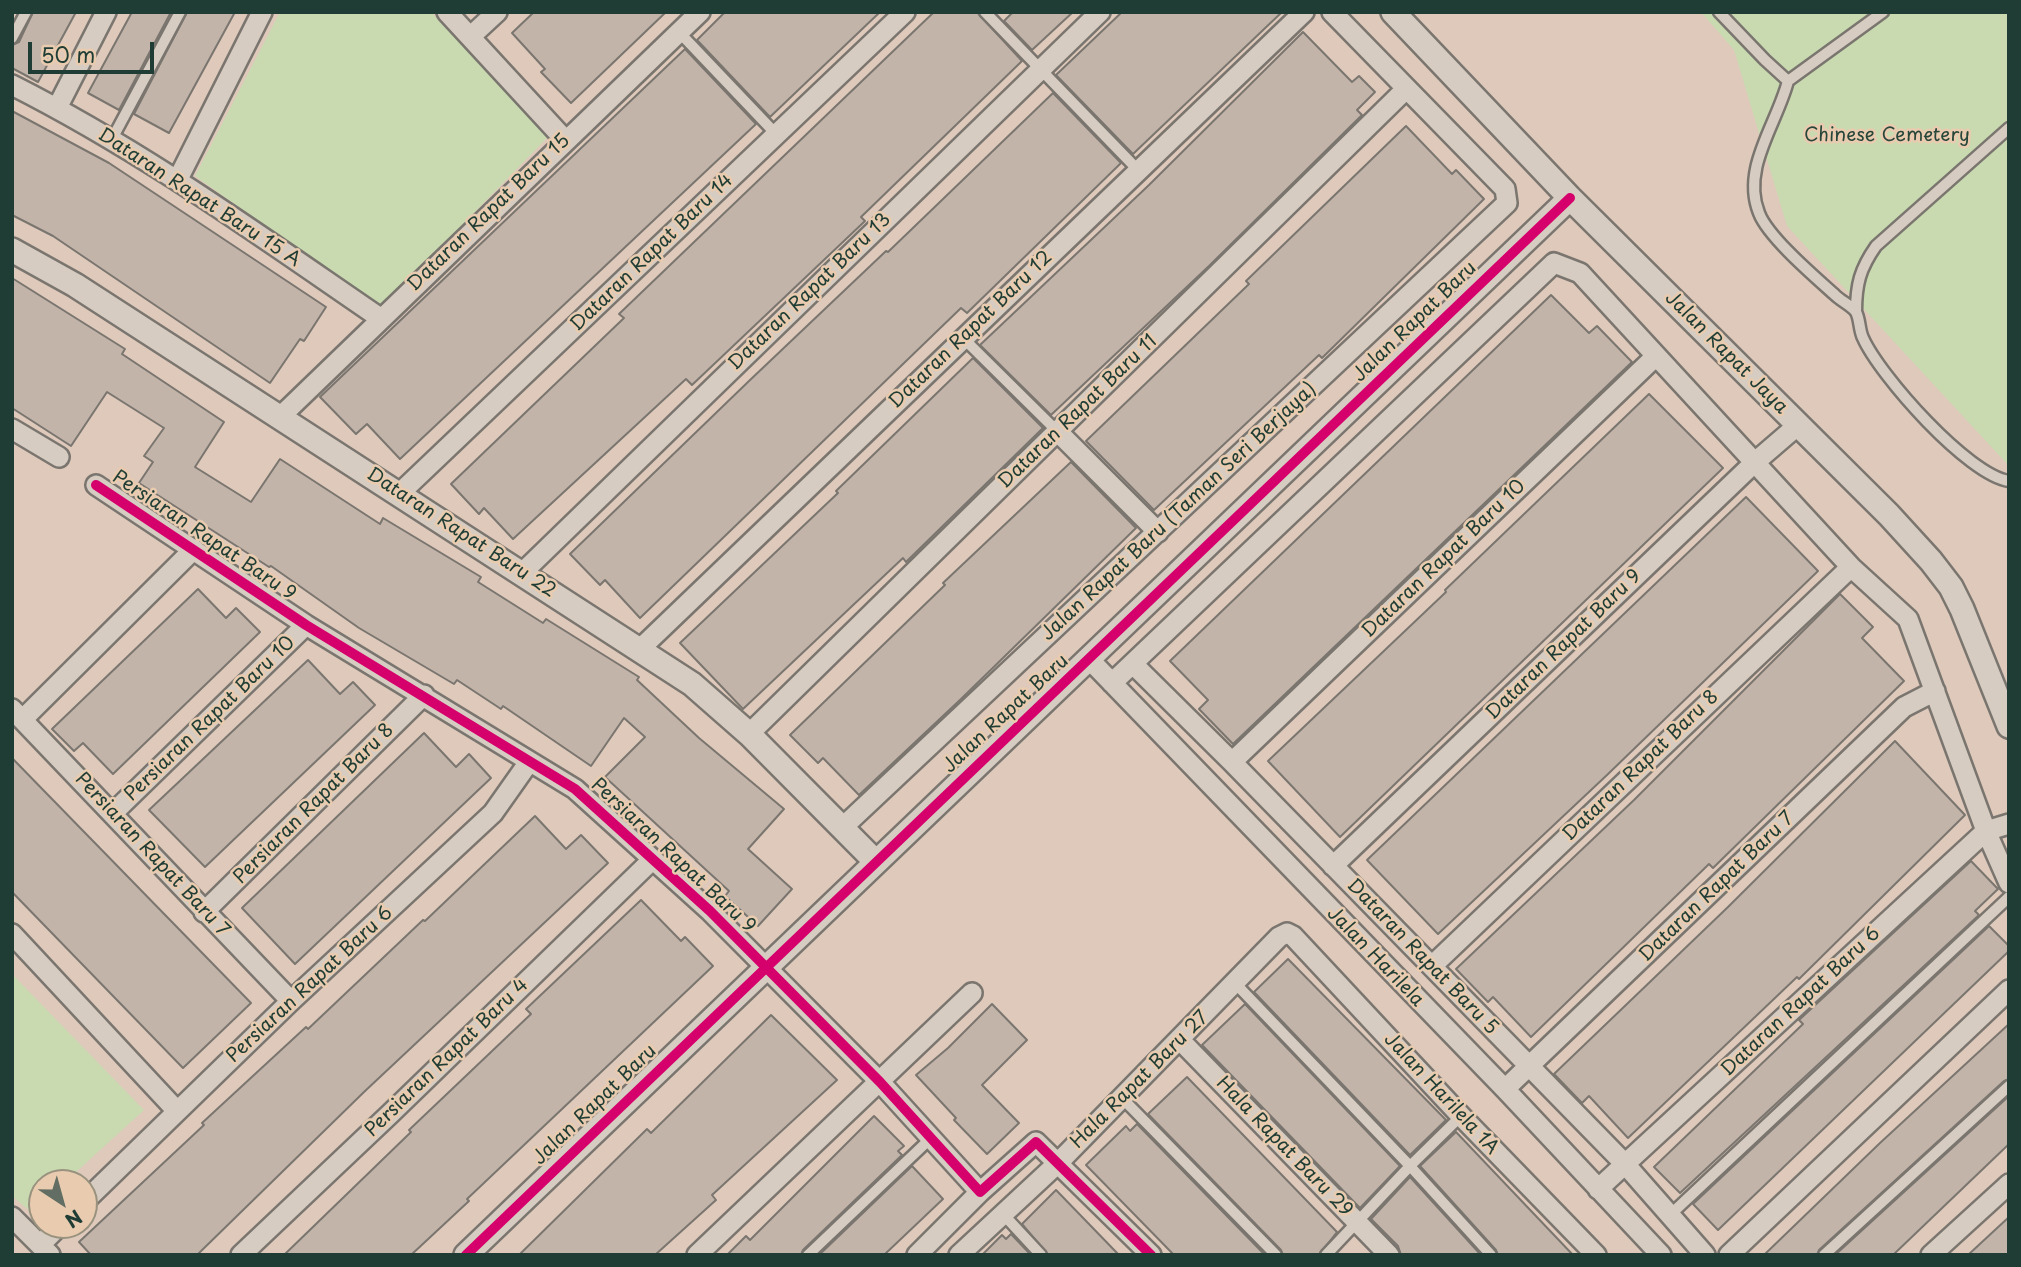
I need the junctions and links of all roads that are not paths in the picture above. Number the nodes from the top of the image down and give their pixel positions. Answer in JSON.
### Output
{"nodes":[{"id":1,"x":26,"y":12,"type":"edge"},
{"id":2,"x":106,"y":12,"type":"edge"},
{"id":3,"x":180,"y":12,"type":"edge"},
{"id":4,"x":262,"y":12,"type":"edge"},
{"id":5,"x":447,"y":12,"type":"edge"},
{"id":6,"x":497,"y":12,"type":"edge"},
{"id":7,"x":700,"y":12,"type":"edge"},
{"id":8,"x":905,"y":12,"type":"edge"},
{"id":9,"x":985,"y":12,"type":"edge"},
{"id":10,"x":1100,"y":12,"type":"edge"},
{"id":11,"x":1304,"y":12,"type":"edge"},
{"id":12,"x":1332,"y":12,"type":"edge"},
{"id":13,"x":1393,"y":12,"type":"edge"},
{"id":14,"x":1720,"y":12,"type":"edge"},
{"id":15,"x":1883,"y":12,"type":"edge"},
{"id":16,"x":679,"y":32,"type":"junction"},
{"id":17,"x":470,"y":37,"type":"junction"},
{"id":18,"x":12,"y":38,"type":"edge"},
{"id":19,"x":1041,"y":68,"type":"junction"},
{"id":20,"x":1788,"y":81,"type":"junction"},
{"id":21,"x":12,"y":85,"type":"edge"},
{"id":22,"x":1406,"y":89,"type":"junction"},
{"id":23,"x":57,"y":108,"type":"junction"},
{"id":24,"x":2009,"y":128,"type":"edge"},
{"id":25,"x":776,"y":134,"type":"junction"},
{"id":26,"x":112,"y":139,"type":"junction"},
{"id":27,"x":565,"y":140,"type":"junction"},
{"id":28,"x":1138,"y":170,"type":"junction"},
{"id":29,"x":178,"y":179,"type":"junction"},
{"id":30,"x":1570,"y":198,"type":"junction"},
{"id":31,"x":12,"y":250,"type":"edge"},
{"id":32,"x":1856,"y":312,"type":"junction"},
{"id":33,"x":380,"y":318,"type":"junction"},
{"id":34,"x":963,"y":338,"type":"junction"},
{"id":35,"x":1656,"y":356,"type":"junction"},
{"id":36,"x":280,"y":417,"type":"junction"},
{"id":37,"x":1797,"y":426,"type":"junction"},
{"id":38,"x":12,"y":429,"type":"edge"},
{"id":39,"x":1058,"y":432,"type":"junction"},
{"id":40,"x":59,"y":457,"type":"dead end"},
{"id":41,"x":1755,"y":463,"type":"junction"},
{"id":42,"x":2006,"y":483,"type":"edge"},
{"id":43,"x":96,"y":485,"type":"dead end"},
{"id":44,"x":400,"y":493,"type":"junction"},
{"id":45,"x":1158,"y":532,"type":"junction"},
{"id":46,"x":194,"y":549,"type":"junction"},
{"id":47,"x":1851,"y":567,"type":"junction"},
{"id":48,"x":522,"y":573,"type":"junction"},
{"id":49,"x":306,"y":625,"type":"junction"},
{"id":50,"x":639,"y":649,"type":"junction"},
{"id":51,"x":1089,"y":659,"type":"junction"},
{"id":52,"x":1133,"y":664,"type":"junction"},
{"id":53,"x":1112,"y":682,"type":"junction"},
{"id":54,"x":1935,"y":691,"type":"junction"},
{"id":55,"x":424,"y":695,"type":"junction"},
{"id":56,"x":17,"y":714,"type":"edge"},
{"id":57,"x":2009,"y":726,"type":"edge"},
{"id":58,"x":749,"y":734,"type":"junction"},
{"id":59,"x":529,"y":762,"type":"junction"},
{"id":60,"x":1232,"y":762,"type":"junction"},
{"id":61,"x":113,"y":813,"type":"junction"},
{"id":62,"x":2009,"y":824,"type":"edge"},
{"id":63,"x":843,"y":827,"type":"junction"},
{"id":64,"x":1986,"y":831,"type":"junction"},
{"id":65,"x":652,"y":860,"type":"junction"},
{"id":66,"x":875,"y":860,"type":"junction"},
{"id":67,"x":1333,"y":866,"type":"junction"},
{"id":68,"x":2009,"y":883,"type":"edge"},
{"id":69,"x":2009,"y":897,"type":"edge"},
{"id":70,"x":204,"y":912,"type":"junction"},
{"id":71,"x":1287,"y":933,"type":"joint"},
{"id":72,"x":12,"y":934,"type":"edge"},
{"id":73,"x":765,"y":965,"type":"junction"},
{"id":74,"x":1432,"y":966,"type":"junction"},
{"id":75,"x":1235,"y":983,"type":"junction"},
{"id":76,"x":2009,"y":990,"type":"edge"},
{"id":77,"x":971,"y":993,"type":"dead end"},
{"id":78,"x":291,"y":1001,"type":"junction"},
{"id":79,"x":1180,"y":1040,"type":"junction"},
{"id":80,"x":1529,"y":1068,"type":"junction"},
{"id":81,"x":880,"y":1082,"type":"junction"},
{"id":82,"x":2009,"y":1086,"type":"edge"},
{"id":83,"x":1505,"y":1089,"type":"junction"},
{"id":84,"x":1122,"y":1098,"type":"junction"},
{"id":85,"x":177,"y":1111,"type":"junction"},
{"id":86,"x":1461,"y":1116,"type":"junction"},
{"id":87,"x":931,"y":1138,"type":"junction"},
{"id":88,"x":1058,"y":1163,"type":"junction"},
{"id":89,"x":1625,"y":1164,"type":"junction"},
{"id":90,"x":1410,"y":1166,"type":"junction"},
{"id":91,"x":2009,"y":1184,"type":"edge"},
{"id":92,"x":98,"y":1188,"type":"edge"},
{"id":93,"x":1598,"y":1189,"type":"junction"},
{"id":94,"x":980,"y":1192,"type":"junction"},
{"id":95,"x":1003,"y":1214,"type":"junction"},
{"id":96,"x":1670,"y":1216,"type":"junction"},
{"id":97,"x":12,"y":1217,"type":"edge"},
{"id":98,"x":1357,"y":1223,"type":"junction"},
{"id":99,"x":45,"y":1250,"type":"edge"},
{"id":100,"x":241,"y":1255,"type":"edge"},
{"id":101,"x":466,"y":1255,"type":"edge"},
{"id":102,"x":697,"y":1255,"type":"edge"},
{"id":103,"x":808,"y":1255,"type":"edge"},
{"id":104,"x":917,"y":1255,"type":"edge"},
{"id":105,"x":959,"y":1255,"type":"edge"},
{"id":106,"x":1041,"y":1255,"type":"edge"},
{"id":107,"x":1151,"y":1255,"type":"edge"},
{"id":108,"x":1276,"y":1255,"type":"edge"},
{"id":109,"x":1326,"y":1255,"type":"edge"},
{"id":110,"x":1389,"y":1255,"type":"edge"},
{"id":111,"x":1491,"y":1255,"type":"edge"},
{"id":112,"x":1595,"y":1255,"type":"edge"},
{"id":113,"x":1661,"y":1255,"type":"edge"},
{"id":114,"x":1705,"y":1255,"type":"edge"},
{"id":115,"x":1729,"y":1255,"type":"edge"},
{"id":116,"x":1824,"y":1255,"type":"edge"},
{"id":117,"x":1931,"y":1255,"type":"edge"}],
"edges":[{"from":1,"to":18,"type":"lane"},
{"from":2,"to":23,"type":"street"},
{"from":3,"to":26,"type":"lane"},
{"from":4,"to":29,"type":"street"},
{"from":5,"to":17,"type":"street"},
{"from":6,"to":17,"type":"street"},
{"from":7,"to":16,"type":"street","name":"Dataran Rapat Baru 15"},
{"from":8,"to":25,"type":"street","name":"Dataran Rapat Baru 14"},
{"from":9,"to":19,"type":"lane"},
{"from":10,"to":19,"type":"street","name":"Dataran Rapat Baru 13"},
{"from":11,"to":28,"type":"street","name":"Dataran Rapat Baru 12"},
{"from":12,"to":22,"type":"street","name":"Jalan Rapat Baru (Taman Seri Berjaya)"},
{"from":13,"to":30,"type":"street","name":"Jalan Rapat Jaya"},
{"from":14,"to":20,"type":"lane"},
{"from":15,"to":20,"type":"lane"},
{"from":16,"to":25,"type":"lane"},
{"from":16,"to":27,"type":"street","name":"Dataran Rapat Baru 15"},
{"from":17,"to":27,"type":"street"},
{"from":19,"to":28,"type":"lane"},
{"from":19,"to":48,"type":"street","name":"Dataran Rapat Baru 13"},
{"from":20,"to":32,"type":"lane"},
{"from":21,"to":23,"type":"street","name":"Dataran Rapat Baru 15 A"},
{"from":22,"to":39,"type":"street","name":"Dataran Rapat Baru 11"},
{"from":22,"to":45,"type":"street","name":"Jalan Rapat Baru (Taman Seri Berjaya)"},
{"from":23,"to":26,"type":"street","name":"Dataran Rapat Baru 15 A"},
{"from":24,"to":32,"type":"lane"},
{"from":25,"to":44,"type":"street","name":"Dataran Rapat Baru 14"},
{"from":26,"to":29,"type":"street","name":"Dataran Rapat Baru 15 A"},
{"from":27,"to":33,"type":"street","name":"Dataran Rapat Baru 15"},
{"from":28,"to":34,"type":"street","name":"Dataran Rapat Baru 12"},
{"from":29,"to":33,"type":"street","name":"Dataran Rapat Baru 15 A"},
{"from":30,"to":37,"type":"street","name":"Jalan Rapat Jaya"},
{"from":30,"to":51,"type":"street","name":"Jalan Rapat Baru"},
{"from":31,"to":36,"type":"street","name":"Dataran Rapat Baru 22"},
{"from":32,"to":42,"type":"lane"},
{"from":33,"to":36,"type":"street","name":"Dataran Rapat Baru 15"},
{"from":34,"to":39,"type":"lane"},
{"from":34,"to":50,"type":"street","name":"Dataran Rapat Baru 12"},
{"from":35,"to":41,"type":"street"},
{"from":35,"to":52,"type":"street"},
{"from":35,"to":60,"type":"street","name":"Dataran Rapat Baru 10"},
{"from":36,"to":44,"type":"street","name":"Dataran Rapat Baru 22"},
{"from":37,"to":41,"type":"street","name":"Dataran Rapat Baru 9"},
{"from":37,"to":57,"type":"street","name":"Jalan Rapat Jaya"},
{"from":38,"to":40,"type":"street"},
{"from":39,"to":45,"type":"street"},
{"from":39,"to":58,"type":"street","name":"Dataran Rapat Baru 11"},
{"from":41,"to":47,"type":"street"},
{"from":41,"to":67,"type":"street","name":"Dataran Rapat Baru 9"},
{"from":43,"to":46,"type":"street","name":"Persiaran Rapat Baru 9"},
{"from":44,"to":48,"type":"street","name":"Dataran Rapat Baru 22"},
{"from":45,"to":63,"type":"street","name":"Jalan Rapat Baru (Taman Seri Berjaya)"},
{"from":46,"to":49,"type":"street","name":"Persiaran Rapat Baru 9"},
{"from":46,"to":56,"type":"street"},
{"from":47,"to":54,"type":"street"},
{"from":47,"to":74,"type":"street","name":"Dataran Rapat Baru 8"},
{"from":48,"to":50,"type":"street","name":"Dataran Rapat Baru 22"},
{"from":49,"to":55,"type":"street","name":"Persiaran Rapat Baru 9"},
{"from":49,"to":61,"type":"street","name":"Persiaran Rapat Baru 10"},
{"from":50,"to":58,"type":"street","name":"Dataran Rapat Baru 22"},
{"from":51,"to":53,"type":"street","name":"Jalan Harilela"},
{"from":51,"to":66,"type":"street","name":"Jalan Rapat Baru"},
{"from":52,"to":53,"type":"street"},
{"from":52,"to":60,"type":"street","name":"Dataran Rapat Baru 5"},
{"from":53,"to":83,"type":"street","name":"Jalan Harilela"},
{"from":54,"to":64,"type":"street"},
{"from":54,"to":80,"type":"street","name":"Dataran Rapat Baru 7"},
{"from":55,"to":59,"type":"street","name":"Persiaran Rapat Baru 9"},
{"from":55,"to":70,"type":"street","name":"Persiaran Rapat Baru 8"},
{"from":56,"to":61,"type":"street","name":"Persiaran Rapat Baru 7"},
{"from":58,"to":63,"type":"street","name":"Dataran Rapat Baru 22"},
{"from":59,"to":65,"type":"street","name":"Persiaran Rapat Baru 9"},
{"from":59,"to":78,"type":"street","name":"Persiaran Rapat Baru 6"},
{"from":60,"to":67,"type":"street","name":"Dataran Rapat Baru 5"},
{"from":61,"to":70,"type":"street","name":"Persiaran Rapat Baru 7"},
{"from":62,"to":64,"type":"street","name":"Dataran Rapat Baru 6"},
{"from":63,"to":66,"type":"street","name":"Dataran Rapat Baru 22"},
{"from":64,"to":68,"type":"street"},
{"from":64,"to":89,"type":"street","name":"Dataran Rapat Baru 6"},
{"from":65,"to":73,"type":"street","name":"Persiaran Rapat Baru 9"},
{"from":65,"to":100,"type":"street","name":"Persiaran Rapat Baru 4"},
{"from":66,"to":73,"type":"street","name":"Jalan Rapat Baru"},
{"from":67,"to":74,"type":"street","name":"Dataran Rapat Baru 5"},
{"from":69,"to":96,"type":"lane"},
{"from":70,"to":78,"type":"street","name":"Persiaran Rapat Baru 7"},
{"from":71,"to":75,"type":"street","name":"Hala Rapat Baru 27"},
{"from":71,"to":86,"type":"street","name":"Jalan Harilela 1A"},
{"from":72,"to":85,"type":"street"},
{"from":73,"to":81,"type":"street","name":"Persiaran Rapat Baru 9"},
{"from":73,"to":101,"type":"street","name":"Jalan Rapat Baru"},
{"from":74,"to":80,"type":"street","name":"Dataran Rapat Baru 5"},
{"from":75,"to":79,"type":"street","name":"Hala Rapat Baru 27"},
{"from":75,"to":90,"type":"lane"},
{"from":76,"to":115,"type":"street"},
{"from":77,"to":81,"type":"street"},
{"from":78,"to":85,"type":"street","name":"Persiaran Rapat Baru 6"},
{"from":79,"to":84,"type":"street","name":"Hala Rapat Baru 27"},
{"from":79,"to":98,"type":"street","name":"Hala Rapat Baru 29"},
{"from":80,"to":83,"type":"street","name":"Dataran Rapat Baru 7"},
{"from":80,"to":89,"type":"street","name":"Dataran Rapat Baru 5"},
{"from":81,"to":87,"type":"street","name":"Persiaran Rapat Baru 9"},
{"from":81,"to":102,"type":"street"},
{"from":82,"to":116,"type":"lane"},
{"from":83,"to":93,"type":"street","name":"Jalan Harilela"},
{"from":84,"to":88,"type":"street","name":"Hala Rapat Baru 27"},
{"from":84,"to":108,"type":"lane"},
{"from":85,"to":92,"type":"street","name":"Persiaran Rapat Baru 6"},
{"from":86,"to":90,"type":"lane"},
{"from":86,"to":112,"type":"street","name":"Jalan Harilela 1A"},
{"from":87,"to":94,"type":"street","name":"Persiaran Rapat Baru 9"},
{"from":87,"to":103,"type":"lane"},
{"from":88,"to":94,"type":"street"},
{"from":88,"to":95,"type":"street","name":"Hala Rapat Baru 27"},
{"from":88,"to":107,"type":"street"},
{"from":89,"to":93,"type":"street","name":"Dataran Rapat Baru 6"},
{"from":89,"to":96,"type":"street","name":"Dataran Rapat Baru 5"},
{"from":90,"to":98,"type":"lane"},
{"from":90,"to":111,"type":"lane"},
{"from":91,"to":117,"type":"street"},
{"from":93,"to":113,"type":"street","name":"Jalan Harilela"},
{"from":94,"to":104,"type":"street"},
{"from":95,"to":105,"type":"street","name":"Hala Rapat Baru 27"},
{"from":95,"to":106,"type":"lane"},
{"from":96,"to":114,"type":"street","name":"Dataran Rapat Baru 5"},
{"from":97,"to":99,"type":"street"},
{"from":98,"to":109,"type":"lane"},
{"from":98,"to":110,"type":"street","name":"Hala Rapat Baru 29"}]}
